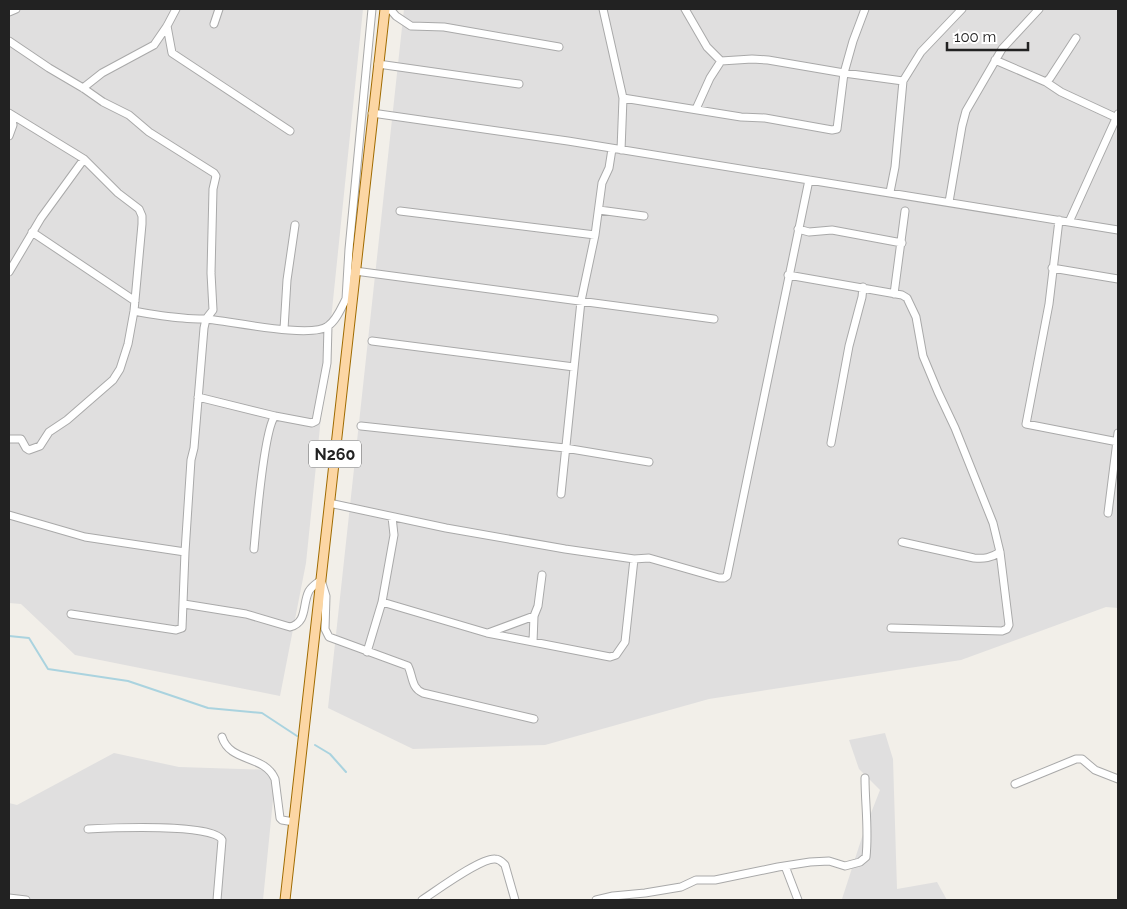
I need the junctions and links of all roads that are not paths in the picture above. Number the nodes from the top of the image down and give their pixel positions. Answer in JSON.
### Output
{"nodes":[{"id":1,"x":16,"y":9,"type":"edge"},
{"id":2,"x":176,"y":9,"type":"edge"},
{"id":3,"x":219,"y":9,"type":"edge"},
{"id":4,"x":372,"y":9,"type":"edge"},
{"id":5,"x":385,"y":9,"type":"edge"},
{"id":6,"x":390,"y":9,"type":"edge"},
{"id":7,"x":603,"y":9,"type":"edge"},
{"id":8,"x":686,"y":9,"type":"edge"},
{"id":9,"x":865,"y":9,"type":"edge"},
{"id":10,"x":962,"y":9,"type":"edge"},
{"id":11,"x":1039,"y":9,"type":"edge"},
{"id":12,"x":9,"y":12,"type":"edge"},
{"id":13,"x":214,"y":24,"type":"dead end"},
{"id":14,"x":167,"y":26,"type":"junction"},
{"id":15,"x":1076,"y":38,"type":"dead end"},
{"id":16,"x":9,"y":41,"type":"edge"},
{"id":17,"x":559,"y":47,"type":"dead end"},
{"id":18,"x":996,"y":60,"type":"junction"},
{"id":19,"x":721,"y":61,"type":"junction"},
{"id":20,"x":378,"y":64,"type":"junction"},
{"id":21,"x":844,"y":73,"type":"junction"},
{"id":22,"x":903,"y":81,"type":"junction"},
{"id":23,"x":1046,"y":82,"type":"junction"},
{"id":24,"x":519,"y":84,"type":"dead end"},
{"id":25,"x":83,"y":88,"type":"junction"},
{"id":26,"x":623,"y":98,"type":"junction"},
{"id":27,"x":696,"y":109,"type":"junction"},
{"id":28,"x":372,"y":113,"type":"junction"},
{"id":29,"x":10,"y":114,"type":"edge"},
{"id":30,"x":1117,"y":116,"type":"edge"},
{"id":31,"x":22,"y":122,"type":"junction"},
{"id":32,"x":13,"y":125,"type":"junction"},
{"id":33,"x":290,"y":131,"type":"dead end"},
{"id":34,"x":9,"y":136,"type":"edge"},
{"id":35,"x":612,"y":149,"type":"junction"},
{"id":36,"x":621,"y":150,"type":"junction"},
{"id":37,"x":84,"y":160,"type":"junction"},
{"id":38,"x":809,"y":180,"type":"junction"},
{"id":39,"x":890,"y":192,"type":"junction"},
{"id":40,"x":949,"y":202,"type":"junction"},
{"id":41,"x":599,"y":210,"type":"junction"},
{"id":42,"x":400,"y":211,"type":"dead end"},
{"id":43,"x":905,"y":211,"type":"dead end"},
{"id":44,"x":644,"y":216,"type":"dead end"},
{"id":45,"x":1059,"y":220,"type":"junction"},
{"id":46,"x":1069,"y":222,"type":"junction"},
{"id":47,"x":296,"y":225,"type":"dead end"},
{"id":48,"x":798,"y":229,"type":"junction"},
{"id":49,"x":1118,"y":230,"type":"edge"},
{"id":50,"x":32,"y":232,"type":"junction"},
{"id":51,"x":596,"y":235,"type":"junction"},
{"id":52,"x":902,"y":243,"type":"junction"},
{"id":53,"x":1052,"y":268,"type":"junction"},
{"id":54,"x":355,"y":271,"type":"junction"},
{"id":55,"x":9,"y":272,"type":"edge"},
{"id":56,"x":788,"y":275,"type":"junction"},
{"id":57,"x":1118,"y":279,"type":"edge"},
{"id":58,"x":353,"y":286,"type":"junction"},
{"id":59,"x":863,"y":287,"type":"junction"},
{"id":60,"x":894,"y":294,"type":"junction"},
{"id":61,"x":346,"y":299,"type":"junction"},
{"id":62,"x":135,"y":301,"type":"junction"},
{"id":63,"x":581,"y":301,"type":"junction"},
{"id":64,"x":134,"y":311,"type":"junction"},
{"id":65,"x":206,"y":319,"type":"junction"},
{"id":66,"x":714,"y":319,"type":"dead end"},
{"id":67,"x":328,"y":326,"type":"junction"},
{"id":68,"x":284,"y":329,"type":"junction"},
{"id":69,"x":372,"y":342,"type":"dead end"},
{"id":70,"x":574,"y":367,"type":"junction"},
{"id":71,"x":198,"y":397,"type":"junction"},
{"id":72,"x":275,"y":416,"type":"junction"},
{"id":73,"x":361,"y":426,"type":"dead end"},
{"id":74,"x":1118,"y":433,"type":"edge"},
{"id":75,"x":9,"y":439,"type":"edge"},
{"id":76,"x":1118,"y":442,"type":"edge"},
{"id":77,"x":830,"y":443,"type":"dead end"},
{"id":78,"x":566,"y":448,"type":"junction"},
{"id":79,"x":649,"y":462,"type":"dead end"},
{"id":80,"x":561,"y":494,"type":"dead end"},
{"id":81,"x":329,"y":503,"type":"junction"},
{"id":82,"x":1108,"y":512,"type":"dead end"},
{"id":83,"x":9,"y":515,"type":"edge"},
{"id":84,"x":392,"y":517,"type":"junction"},
{"id":85,"x":902,"y":542,"type":"dead end"},
{"id":86,"x":254,"y":549,"type":"dead end"},
{"id":87,"x":185,"y":552,"type":"junction"},
{"id":88,"x":1000,"y":552,"type":"junction"},
{"id":89,"x":634,"y":560,"type":"junction"},
{"id":90,"x":542,"y":576,"type":"dead end"},
{"id":91,"x":321,"y":580,"type":"junction"},
{"id":92,"x":382,"y":602,"type":"junction"},
{"id":93,"x":184,"y":604,"type":"junction"},
{"id":94,"x":71,"y":614,"type":"dead end"},
{"id":95,"x":534,"y":616,"type":"junction"},
{"id":96,"x":891,"y":628,"type":"dead end"},
{"id":97,"x":488,"y":633,"type":"junction"},
{"id":98,"x":533,"y":642,"type":"junction"},
{"id":99,"x":366,"y":652,"type":"junction"},
{"id":100,"x":534,"y":719,"type":"dead end"},
{"id":101,"x":222,"y":738,"type":"dead end"},
{"id":102,"x":865,"y":778,"type":"dead end"},
{"id":103,"x":1118,"y":779,"type":"edge"},
{"id":104,"x":1015,"y":784,"type":"dead end"},
{"id":105,"x":294,"y":822,"type":"junction"},
{"id":106,"x":88,"y":829,"type":"dead end"},
{"id":107,"x":785,"y":866,"type":"junction"},
{"id":108,"x":9,"y":898,"type":"edge"},
{"id":109,"x":26,"y":900,"type":"edge"},
{"id":110,"x":217,"y":900,"type":"edge"},
{"id":111,"x":285,"y":900,"type":"edge"},
{"id":112,"x":422,"y":900,"type":"edge"},
{"id":113,"x":515,"y":900,"type":"edge"},
{"id":114,"x":596,"y":900,"type":"edge"},
{"id":115,"x":798,"y":900,"type":"edge"}],
"edges":[{"from":1,"to":12,"type":"street"},
{"from":2,"to":14,"type":"street"},
{"from":3,"to":13,"type":"street"},
{"from":4,"to":61,"type":"street"},
{"from":5,"to":20,"type":"main road","number":"N260"},
{"from":6,"to":17,"type":"street"},
{"from":7,"to":26,"type":"street"},
{"from":8,"to":19,"type":"street"},
{"from":9,"to":21,"type":"street"},
{"from":10,"to":22,"type":"street"},
{"from":11,"to":18,"type":"street"},
{"from":14,"to":25,"type":"street"},
{"from":14,"to":33,"type":"street"},
{"from":15,"to":23,"type":"street"},
{"from":16,"to":25,"type":"street"},
{"from":18,"to":23,"type":"street"},
{"from":18,"to":40,"type":"street"},
{"from":19,"to":21,"type":"street"},
{"from":19,"to":27,"type":"street"},
{"from":20,"to":24,"type":"street"},
{"from":20,"to":28,"type":"main road","number":"N260"},
{"from":21,"to":22,"type":"street"},
{"from":21,"to":27,"type":"street"},
{"from":22,"to":39,"type":"street"},
{"from":23,"to":30,"type":"street"},
{"from":25,"to":65,"type":"street"},
{"from":26,"to":27,"type":"street"},
{"from":26,"to":36,"type":"street"},
{"from":28,"to":35,"type":"street"},
{"from":28,"to":54,"type":"main road","number":"N260"},
{"from":29,"to":31,"type":"street"},
{"from":29,"to":32,"type":"street"},
{"from":30,"to":46,"type":"street"},
{"from":31,"to":32,"type":"street"},
{"from":31,"to":37,"type":"street"},
{"from":32,"to":34,"type":"street"},
{"from":35,"to":36,"type":"street"},
{"from":35,"to":41,"type":"street"},
{"from":36,"to":38,"type":"street"},
{"from":37,"to":50,"type":"street"},
{"from":37,"to":62,"type":"street"},
{"from":38,"to":39,"type":"street"},
{"from":38,"to":48,"type":"street"},
{"from":39,"to":40,"type":"street"},
{"from":40,"to":45,"type":"street"},
{"from":41,"to":44,"type":"street"},
{"from":41,"to":51,"type":"street"},
{"from":42,"to":51,"type":"street"},
{"from":43,"to":52,"type":"street"},
{"from":45,"to":46,"type":"street"},
{"from":45,"to":53,"type":"street"},
{"from":46,"to":49,"type":"street"},
{"from":47,"to":68,"type":"street"},
{"from":48,"to":52,"type":"street"},
{"from":48,"to":56,"type":"street"},
{"from":50,"to":55,"type":"street"},
{"from":50,"to":62,"type":"street"},
{"from":51,"to":63,"type":"street"},
{"from":52,"to":60,"type":"street"},
{"from":53,"to":57,"type":"street"},
{"from":53,"to":76,"type":"street"},
{"from":54,"to":58,"type":"main road","number":"N260"},
{"from":54,"to":63,"type":"street"},
{"from":56,"to":59,"type":"street"},
{"from":56,"to":89,"type":"street"},
{"from":58,"to":61,"type":"street"},
{"from":58,"to":81,"type":"main road","number":"N260"},
{"from":59,"to":60,"type":"street"},
{"from":59,"to":77,"type":"street"},
{"from":60,"to":88,"type":"street"},
{"from":61,"to":67,"type":"street"},
{"from":62,"to":64,"type":"street"},
{"from":63,"to":66,"type":"street"},
{"from":63,"to":70,"type":"street"},
{"from":64,"to":65,"type":"street"},
{"from":64,"to":75,"type":"street"},
{"from":65,"to":68,"type":"street"},
{"from":65,"to":71,"type":"street"},
{"from":67,"to":68,"type":"street"},
{"from":67,"to":72,"type":"street"},
{"from":69,"to":70,"type":"street"},
{"from":70,"to":78,"type":"street"},
{"from":71,"to":72,"type":"street"},
{"from":71,"to":87,"type":"street"},
{"from":72,"to":86,"type":"street"},
{"from":73,"to":78,"type":"street"},
{"from":74,"to":76,"type":"street"},
{"from":76,"to":82,"type":"street"},
{"from":78,"to":79,"type":"street"},
{"from":78,"to":80,"type":"street"},
{"from":81,"to":84,"type":"street"},
{"from":81,"to":91,"type":"main road","number":"N260"},
{"from":83,"to":87,"type":"street"},
{"from":84,"to":89,"type":"street"},
{"from":84,"to":92,"type":"street"},
{"from":85,"to":88,"type":"street"},
{"from":87,"to":93,"type":"street"},
{"from":88,"to":96,"type":"street"},
{"from":89,"to":98,"type":"street"},
{"from":90,"to":95,"type":"street"},
{"from":91,"to":93,"type":"street"},
{"from":91,"to":99,"type":"street"},
{"from":91,"to":105,"type":"main road","number":"N260"},
{"from":92,"to":97,"type":"street"},
{"from":92,"to":99,"type":"street"},
{"from":93,"to":94,"type":"street"},
{"from":95,"to":97,"type":"street"},
{"from":95,"to":98,"type":"street"},
{"from":97,"to":98,"type":"street"},
{"from":99,"to":100,"type":"street"},
{"from":101,"to":105,"type":"street"},
{"from":102,"to":107,"type":"street"},
{"from":103,"to":104,"type":"street"},
{"from":105,"to":111,"type":"main road","number":"N260"},
{"from":106,"to":110,"type":"street"},
{"from":107,"to":114,"type":"street"},
{"from":107,"to":115,"type":"street"},
{"from":108,"to":109,"type":"street"},
{"from":112,"to":113,"type":"street"}]}
